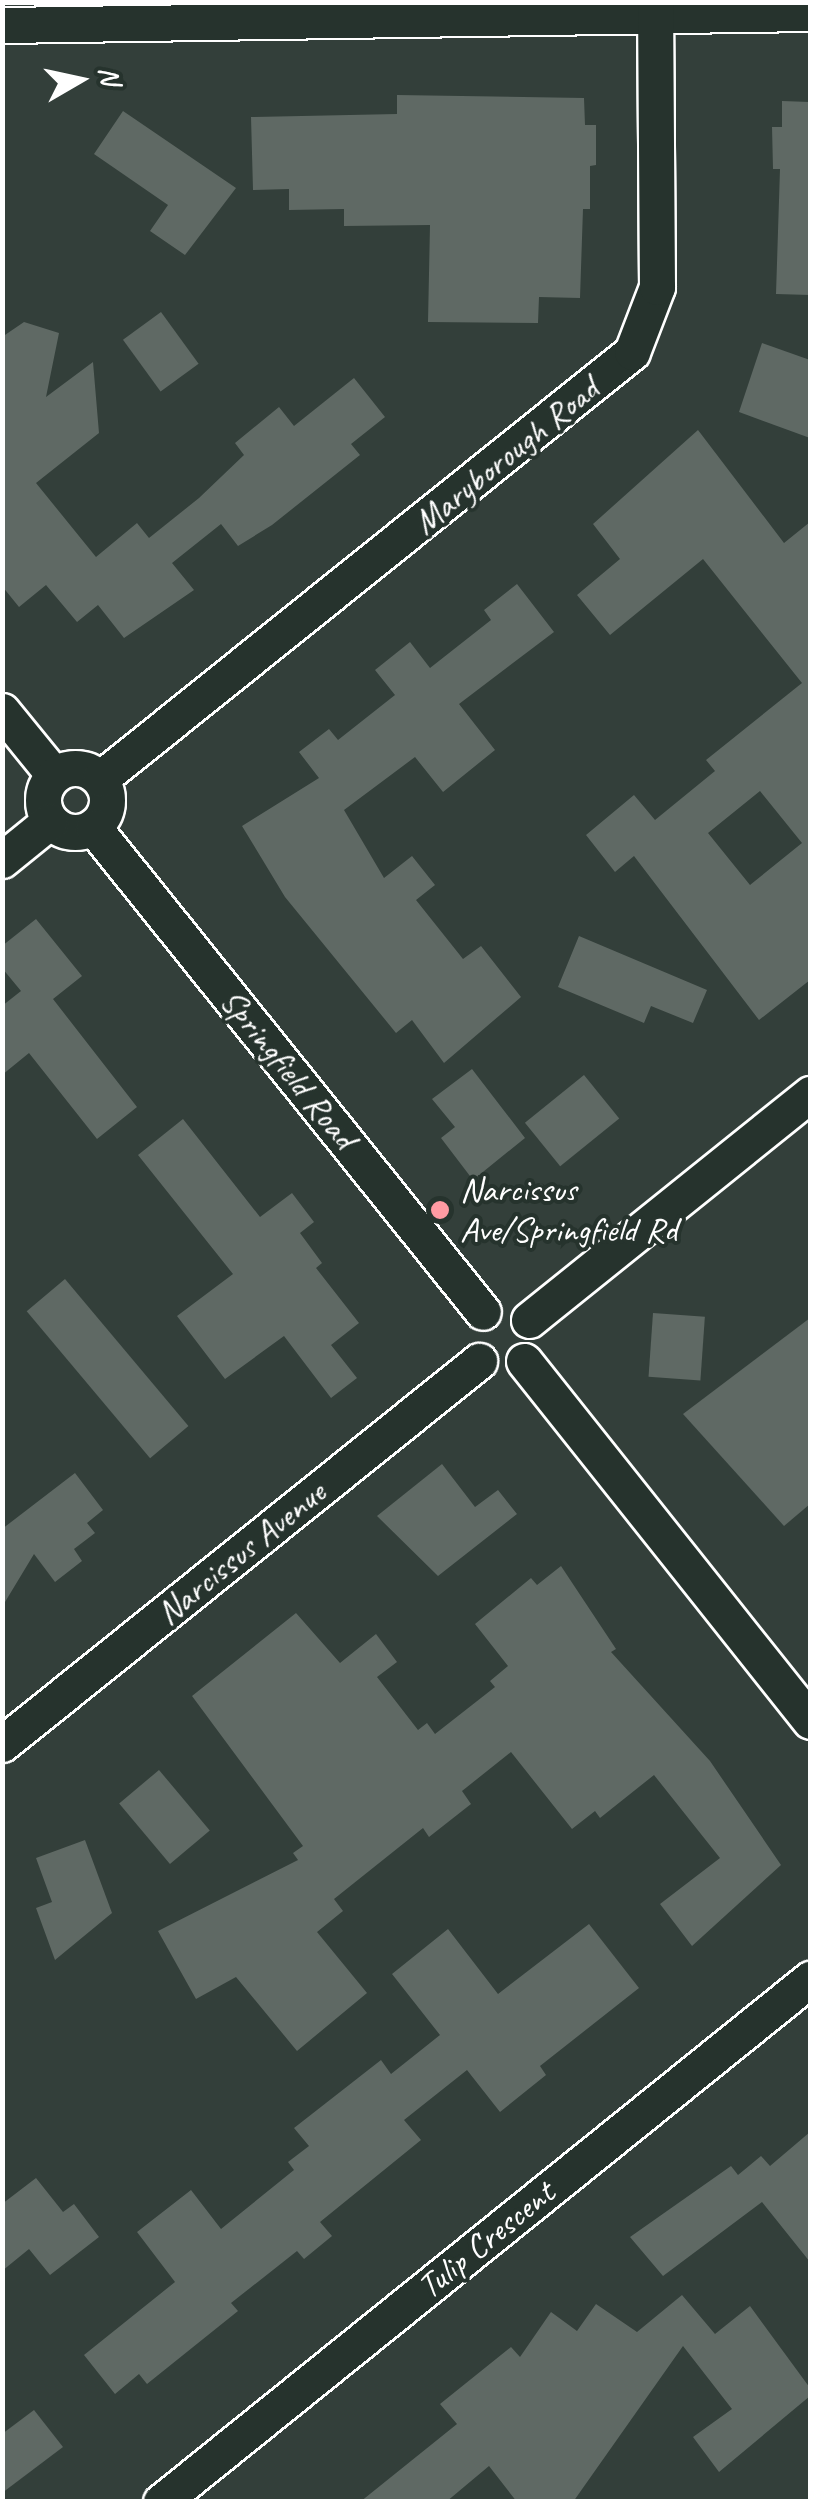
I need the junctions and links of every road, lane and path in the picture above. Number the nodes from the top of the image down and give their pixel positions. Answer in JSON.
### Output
{"nodes":[{"id":1,"x":655,"y":9,"type":"edge"},
{"id":2,"x":810,"y":13,"type":"edge"},
{"id":3,"x":2,"y":25,"type":"edge"},
{"id":4,"x":2,"y":711,"type":"edge"},
{"id":5,"x":54,"y":775,"type":"junction"},
{"id":6,"x":100,"y":779,"type":"junction"},
{"id":7,"x":50,"y":820,"type":"junction"},
{"id":8,"x":92,"y":827,"type":"junction"},
{"id":9,"x":2,"y":860,"type":"edge"},
{"id":10,"x":810,"y":1094,"type":"edge"},
{"id":11,"x":483,"y":1312,"type":"junction"},
{"id":12,"x":529,"y":1320,"type":"junction"},
{"id":13,"x":480,"y":1361,"type":"junction"},
{"id":14,"x":524,"y":1361,"type":"junction"},
{"id":15,"x":810,"y":1722,"type":"edge"},
{"id":16,"x":2,"y":1744,"type":"edge"},
{"id":17,"x":810,"y":1979,"type":"edge"},
{"id":18,"x":161,"y":2502,"type":"edge"}],
"edges":[{"from":1,"to":2,"type":"street"},
{"from":1,"to":3,"type":"street"},
{"from":1,"to":6,"type":"street","name":"Maryborough Road"},
{"from":4,"to":5,"type":"street"},
{"from":5,"to":6,"type":"street"},
{"from":5,"to":7,"type":"street"},
{"from":6,"to":8,"type":"street"},
{"from":7,"to":8,"type":"street"},
{"from":7,"to":9,"type":"street"},
{"from":8,"to":11,"type":"street","name":"Springfield Road"},
{"from":10,"to":12,"type":"street"},
{"from":11,"to":12,"type":"street"},
{"from":11,"to":13,"type":"street"},
{"from":12,"to":14,"type":"street"},
{"from":13,"to":14,"type":"street"},
{"from":13,"to":16,"type":"street","name":"Narcissus Avenue"},
{"from":14,"to":15,"type":"street"},
{"from":17,"to":18,"type":"street","name":"Tulip Crescent"}]}
